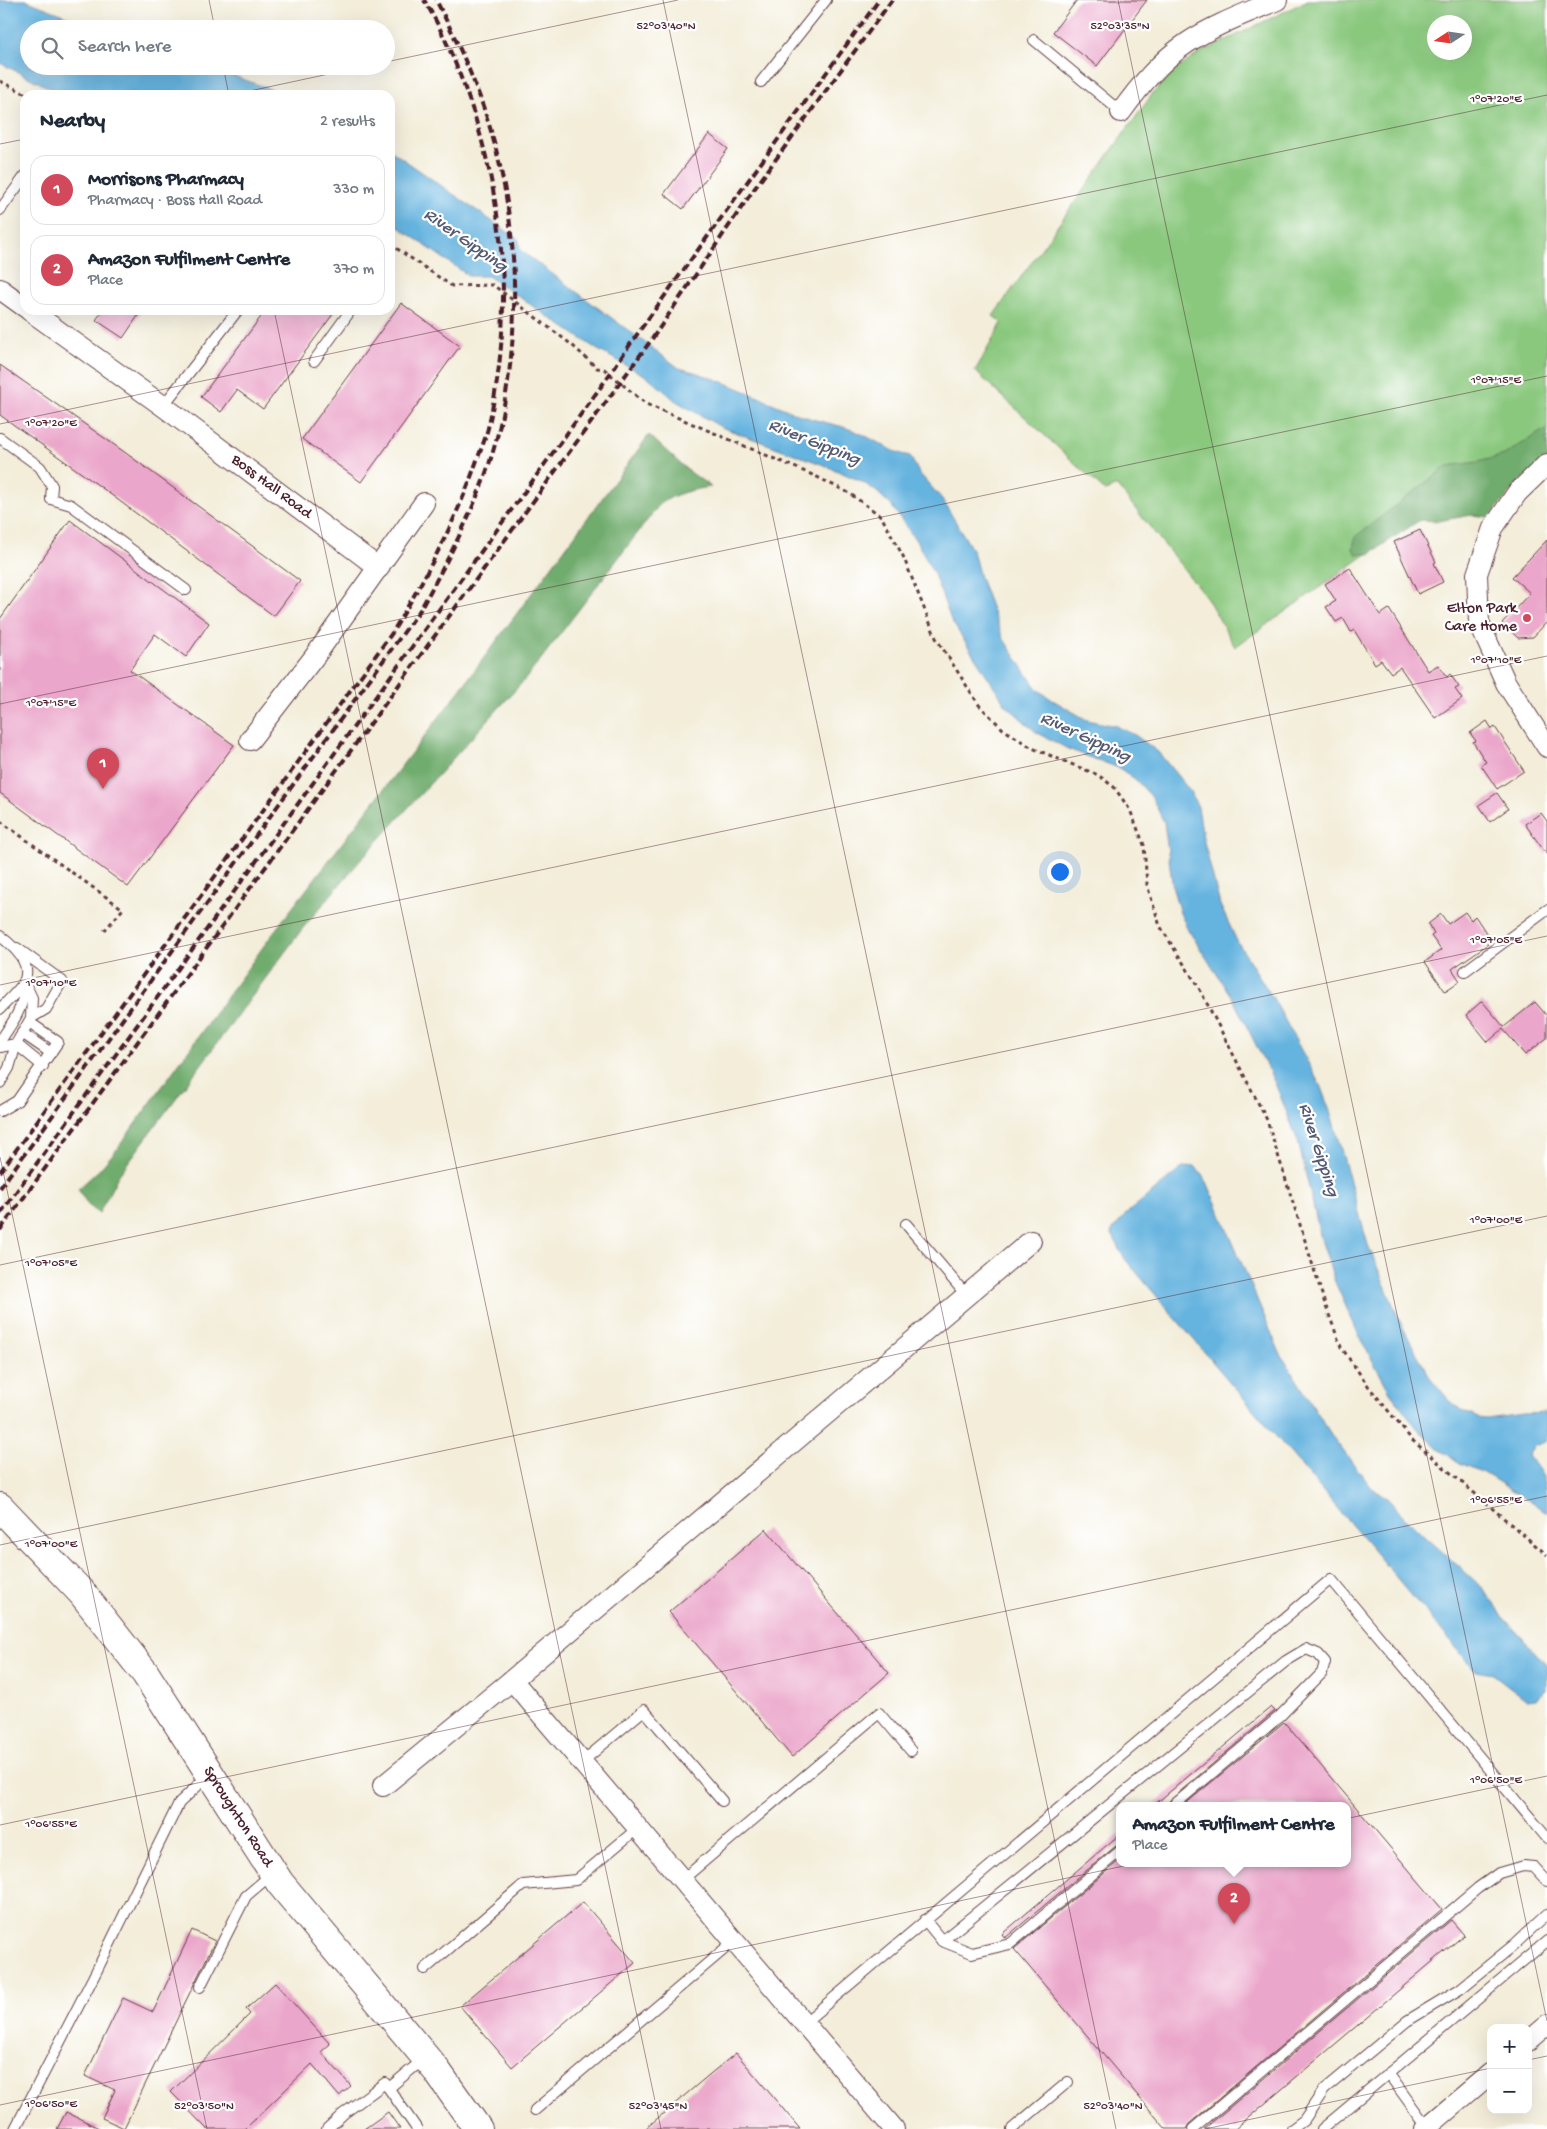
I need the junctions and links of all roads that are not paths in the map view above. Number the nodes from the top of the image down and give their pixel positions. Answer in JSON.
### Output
{"nodes":[{"id":1,"x":826,"y":0,"type":"edge"},
{"id":2,"x":1276,"y":0,"type":"edge"},
{"id":3,"x":1034,"y":40,"type":"dead end"},
{"id":4,"x":761,"y":82,"type":"dead end"},
{"id":5,"x":1121,"y":112,"type":"joint"},
{"id":6,"x":20,"y":183,"type":"edge"},
{"id":7,"x":0,"y":210,"type":"edge"},
{"id":8,"x":0,"y":289,"type":"edge"},
{"id":9,"x":20,"y":303,"type":"edge"},
{"id":10,"x":37,"y":315,"type":"edge"},
{"id":11,"x":234,"y":315,"type":"edge"},
{"id":12,"x":347,"y":315,"type":"edge"},
{"id":13,"x":314,"y":361,"type":"dead end"},
{"id":14,"x":163,"y":406,"type":"junction"},
{"id":15,"x":0,"y":438,"type":"edge"},
{"id":16,"x":1547,"y":464,"type":"edge"},
{"id":17,"x":424,"y":503,"type":"dead end"},
{"id":18,"x":379,"y":568,"type":"junction"},
{"id":19,"x":186,"y":590,"type":"dead end"},
{"id":20,"x":250,"y":740,"type":"dead end"},
{"id":21,"x":1547,"y":747,"type":"edge"},
{"id":22,"x":1547,"y":910,"type":"edge"},
{"id":23,"x":0,"y":936,"type":"edge"},
{"id":24,"x":16,"y":948,"type":"junction"},
{"id":25,"x":1465,"y":971,"type":"dead end"},
{"id":26,"x":24,"y":981,"type":"junction"},
{"id":27,"x":0,"y":1009,"type":"edge"},
{"id":28,"x":30,"y":1020,"type":"junction"},
{"id":29,"x":22,"y":1032,"type":"junction"},
{"id":30,"x":0,"y":1041,"type":"edge"},
{"id":31,"x":16,"y":1044,"type":"junction"},
{"id":32,"x":0,"y":1047,"type":"edge"},
{"id":33,"x":51,"y":1054,"type":"junction"},
{"id":34,"x":42,"y":1066,"type":"junction"},
{"id":35,"x":0,"y":1083,"type":"edge"},
{"id":36,"x":0,"y":1111,"type":"edge"},
{"id":37,"x":906,"y":1224,"type":"dead end"},
{"id":38,"x":1031,"y":1241,"type":"dead end"},
{"id":39,"x":967,"y":1296,"type":"junction"},
{"id":40,"x":0,"y":1506,"type":"edge"},
{"id":41,"x":512,"y":1680,"type":"junction"},
{"id":42,"x":911,"y":1751,"type":"dead end"},
{"id":43,"x":582,"y":1762,"type":"junction"},
{"id":44,"x":210,"y":1773,"type":"junction"},
{"id":45,"x":383,"y":1786,"type":"dead end"},
{"id":46,"x":722,"y":1801,"type":"dead end"},
{"id":47,"x":1178,"y":1802,"type":"edge"},
{"id":48,"x":638,"y":1828,"type":"junction"},
{"id":49,"x":1547,"y":1838,"type":"edge"},
{"id":50,"x":1116,"y":1854,"type":"edge"},
{"id":51,"x":273,"y":1872,"type":"junction"},
{"id":52,"x":682,"y":1880,"type":"junction"},
{"id":53,"x":1547,"y":1881,"type":"edge"},
{"id":54,"x":1547,"y":1914,"type":"edge"},
{"id":55,"x":925,"y":1920,"type":"junction"},
{"id":56,"x":1547,"y":1940,"type":"edge"},
{"id":57,"x":734,"y":1941,"type":"junction"},
{"id":58,"x":942,"y":1941,"type":"junction"},
{"id":59,"x":425,"y":1969,"type":"dead end"},
{"id":60,"x":200,"y":1987,"type":"dead end"},
{"id":61,"x":804,"y":2022,"type":"junction"},
{"id":62,"x":1547,"y":2025,"type":"edge"},
{"id":63,"x":1532,"y":2038,"type":"edge"},
{"id":64,"x":426,"y":2058,"type":"junction"},
{"id":65,"x":1388,"y":2073,"type":"junction"},
{"id":66,"x":1487,"y":2076,"type":"edge"},
{"id":67,"x":1068,"y":2082,"type":"dead end"},
{"id":68,"x":389,"y":2088,"type":"junction"},
{"id":69,"x":535,"y":2110,"type":"dead end"},
{"id":70,"x":1426,"y":2128,"type":"edge"},
{"id":71,"x":15,"y":2129,"type":"edge"},
{"id":72,"x":327,"y":2129,"type":"edge"},
{"id":73,"x":417,"y":2129,"type":"edge"},
{"id":74,"x":478,"y":2129,"type":"edge"},
{"id":75,"x":894,"y":2129,"type":"edge"},
{"id":76,"x":1012,"y":2129,"type":"edge"},
{"id":77,"x":1193,"y":2129,"type":"edge"},
{"id":78,"x":1292,"y":2129,"type":"edge"},
{"id":79,"x":1322,"y":2129,"type":"edge"}],
"edges":[{"from":1,"to":4,"type":"lane"},
{"from":2,"to":5,"type":"street"},
{"from":3,"to":5,"type":"lane"},
{"from":6,"to":7,"type":"lane"},
{"from":8,"to":9,"type":"street"},
{"from":10,"to":14,"type":"street","name":"Boss Hall Road"},
{"from":11,"to":14,"type":"lane"},
{"from":12,"to":13,"type":"lane"},
{"from":14,"to":18,"type":"street","name":"Boss Hall Road"},
{"from":15,"to":19,"type":"lane"},
{"from":16,"to":21,"type":"street"},
{"from":17,"to":18,"type":"street"},
{"from":18,"to":20,"type":"street"},
{"from":22,"to":25,"type":"lane"},
{"from":23,"to":24,"type":"lane"},
{"from":24,"to":26,"type":"lane"},
{"from":24,"to":28,"type":"lane"},
{"from":26,"to":27,"type":"lane"},
{"from":26,"to":28,"type":"lane"},
{"from":26,"to":30,"type":"lane"},
{"from":28,"to":29,"type":"lane"},
{"from":28,"to":33,"type":"lane"},
{"from":29,"to":31,"type":"lane"},
{"from":29,"to":33,"type":"lane"},
{"from":31,"to":32,"type":"lane"},
{"from":31,"to":34,"type":"lane"},
{"from":31,"to":35,"type":"lane"},
{"from":33,"to":34,"type":"lane"},
{"from":34,"to":36,"type":"lane"},
{"from":37,"to":39,"type":"lane"},
{"from":38,"to":39,"type":"street"},
{"from":39,"to":41,"type":"street"},
{"from":40,"to":44,"type":"street","name":"Sproughton Road"},
{"from":41,"to":43,"type":"street"},
{"from":41,"to":45,"type":"street"},
{"from":42,"to":52,"type":"lane"},
{"from":43,"to":46,"type":"lane"},
{"from":43,"to":48,"type":"street"},
{"from":44,"to":51,"type":"street","name":"Sproughton Road"},
{"from":44,"to":71,"type":"lane"},
{"from":47,"to":58,"type":"lane"},
{"from":48,"to":52,"type":"street"},
{"from":48,"to":59,"type":"lane"},
{"from":49,"to":55,"type":"lane"},
{"from":50,"to":58,"type":"lane"},
{"from":51,"to":60,"type":"lane"},
{"from":51,"to":64,"type":"street","name":"Sproughton Road"},
{"from":52,"to":57,"type":"street"},
{"from":53,"to":77,"type":"lane"},
{"from":54,"to":78,"type":"lane"},
{"from":55,"to":58,"type":"lane"},
{"from":55,"to":61,"type":"lane"},
{"from":56,"to":65,"type":"lane"},
{"from":57,"to":61,"type":"street"},
{"from":57,"to":69,"type":"lane"},
{"from":61,"to":75,"type":"street"},
{"from":62,"to":63,"type":"street"},
{"from":64,"to":68,"type":"lane"},
{"from":64,"to":74,"type":"street","name":"Sproughton Road"},
{"from":65,"to":70,"type":"lane"},
{"from":65,"to":79,"type":"lane"},
{"from":66,"to":70,"type":"street"},
{"from":67,"to":76,"type":"lane"},
{"from":68,"to":72,"type":"lane"},
{"from":68,"to":73,"type":"lane"}]}
